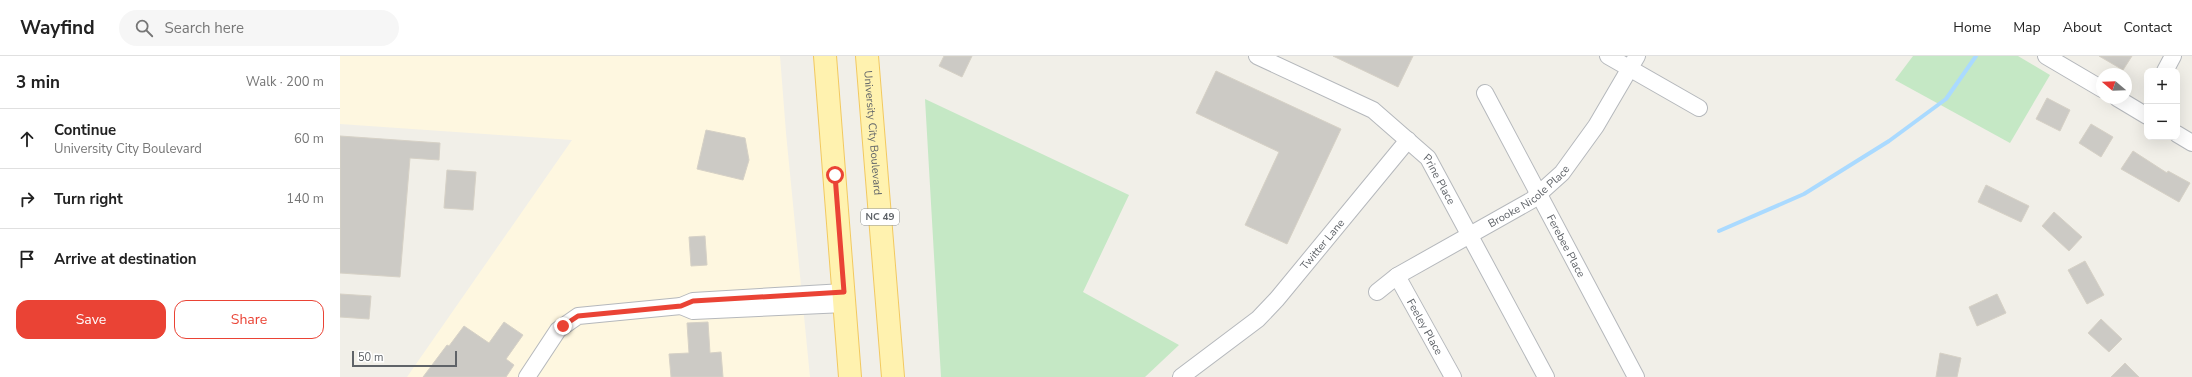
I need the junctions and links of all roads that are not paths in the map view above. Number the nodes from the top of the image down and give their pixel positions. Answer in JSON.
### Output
{"nodes":[{"id":1,"x":825,"y":56,"type":"edge"},
{"id":2,"x":867,"y":56,"type":"edge"},
{"id":3,"x":1256,"y":56,"type":"edge"},
{"id":4,"x":1608,"y":56,"type":"edge"},
{"id":5,"x":2046,"y":56,"type":"edge"},
{"id":6,"x":2174,"y":56,"type":"edge"},
{"id":7,"x":1633,"y":62,"type":"edge"},
{"id":8,"x":2167,"y":68,"type":"edge"},
{"id":9,"x":2096,"y":85,"type":"edge"},
{"id":10,"x":1485,"y":93,"type":"dead end"},
{"id":11,"x":2130,"y":104,"type":"edge"},
{"id":12,"x":1699,"y":108,"type":"dead end"},
{"id":13,"x":2144,"y":111,"type":"edge"},
{"id":14,"x":2180,"y":136,"type":"edge"},
{"id":15,"x":1408,"y":140,"type":"junction"},
{"id":16,"x":2192,"y":143,"type":"edge"},
{"id":17,"x":1539,"y":194,"type":"junction"},
{"id":18,"x":1470,"y":234,"type":"junction"},
{"id":19,"x":1397,"y":276,"type":"junction"},
{"id":20,"x":1377,"y":292,"type":"dead end"},
{"id":21,"x":845,"y":298,"type":"junction"},
{"id":22,"x":848,"y":353,"type":"junction"},
{"id":23,"x":527,"y":377,"type":"edge"},
{"id":24,"x":850,"y":377,"type":"edge"},
{"id":25,"x":855,"y":377,"type":"edge"},
{"id":26,"x":893,"y":377,"type":"edge"},
{"id":27,"x":1181,"y":377,"type":"edge"},
{"id":28,"x":1453,"y":377,"type":"edge"},
{"id":29,"x":1546,"y":377,"type":"edge"},
{"id":30,"x":1636,"y":377,"type":"edge"}],
"edges":[{"from":1,"to":21,"type":"main road"},
{"from":2,"to":26,"type":"main road","name":"University City Boulevard","number":"NC 49"},
{"from":3,"to":15,"type":"street","name":"Prine Place"},
{"from":4,"to":7,"type":"street"},
{"from":5,"to":9,"type":"street"},
{"from":6,"to":8,"type":"street"},
{"from":7,"to":12,"type":"street"},
{"from":7,"to":17,"type":"street","name":"Brooke Nicole Place"},
{"from":10,"to":17,"type":"street","name":"Ferebee Place"},
{"from":11,"to":13,"type":"street"},
{"from":14,"to":16,"type":"street"},
{"from":15,"to":18,"type":"street","name":"Prine Place"},
{"from":15,"to":27,"type":"street","name":"Twitter Lane"},
{"from":17,"to":18,"type":"street","name":"Brooke Nicole Place"},
{"from":17,"to":30,"type":"street","name":"Ferebee Place"},
{"from":18,"to":19,"type":"street","name":"Brooke Nicole Place"},
{"from":18,"to":29,"type":"street","name":"Prine Place"},
{"from":19,"to":20,"type":"street","name":"Brooke Nicole Place"},
{"from":19,"to":28,"type":"street","name":"Feeley Place"},
{"from":21,"to":22,"type":"main road"},
{"from":21,"to":23,"type":"street"},
{"from":22,"to":24,"type":"main road"},
{"from":22,"to":25,"type":"main road"}]}
